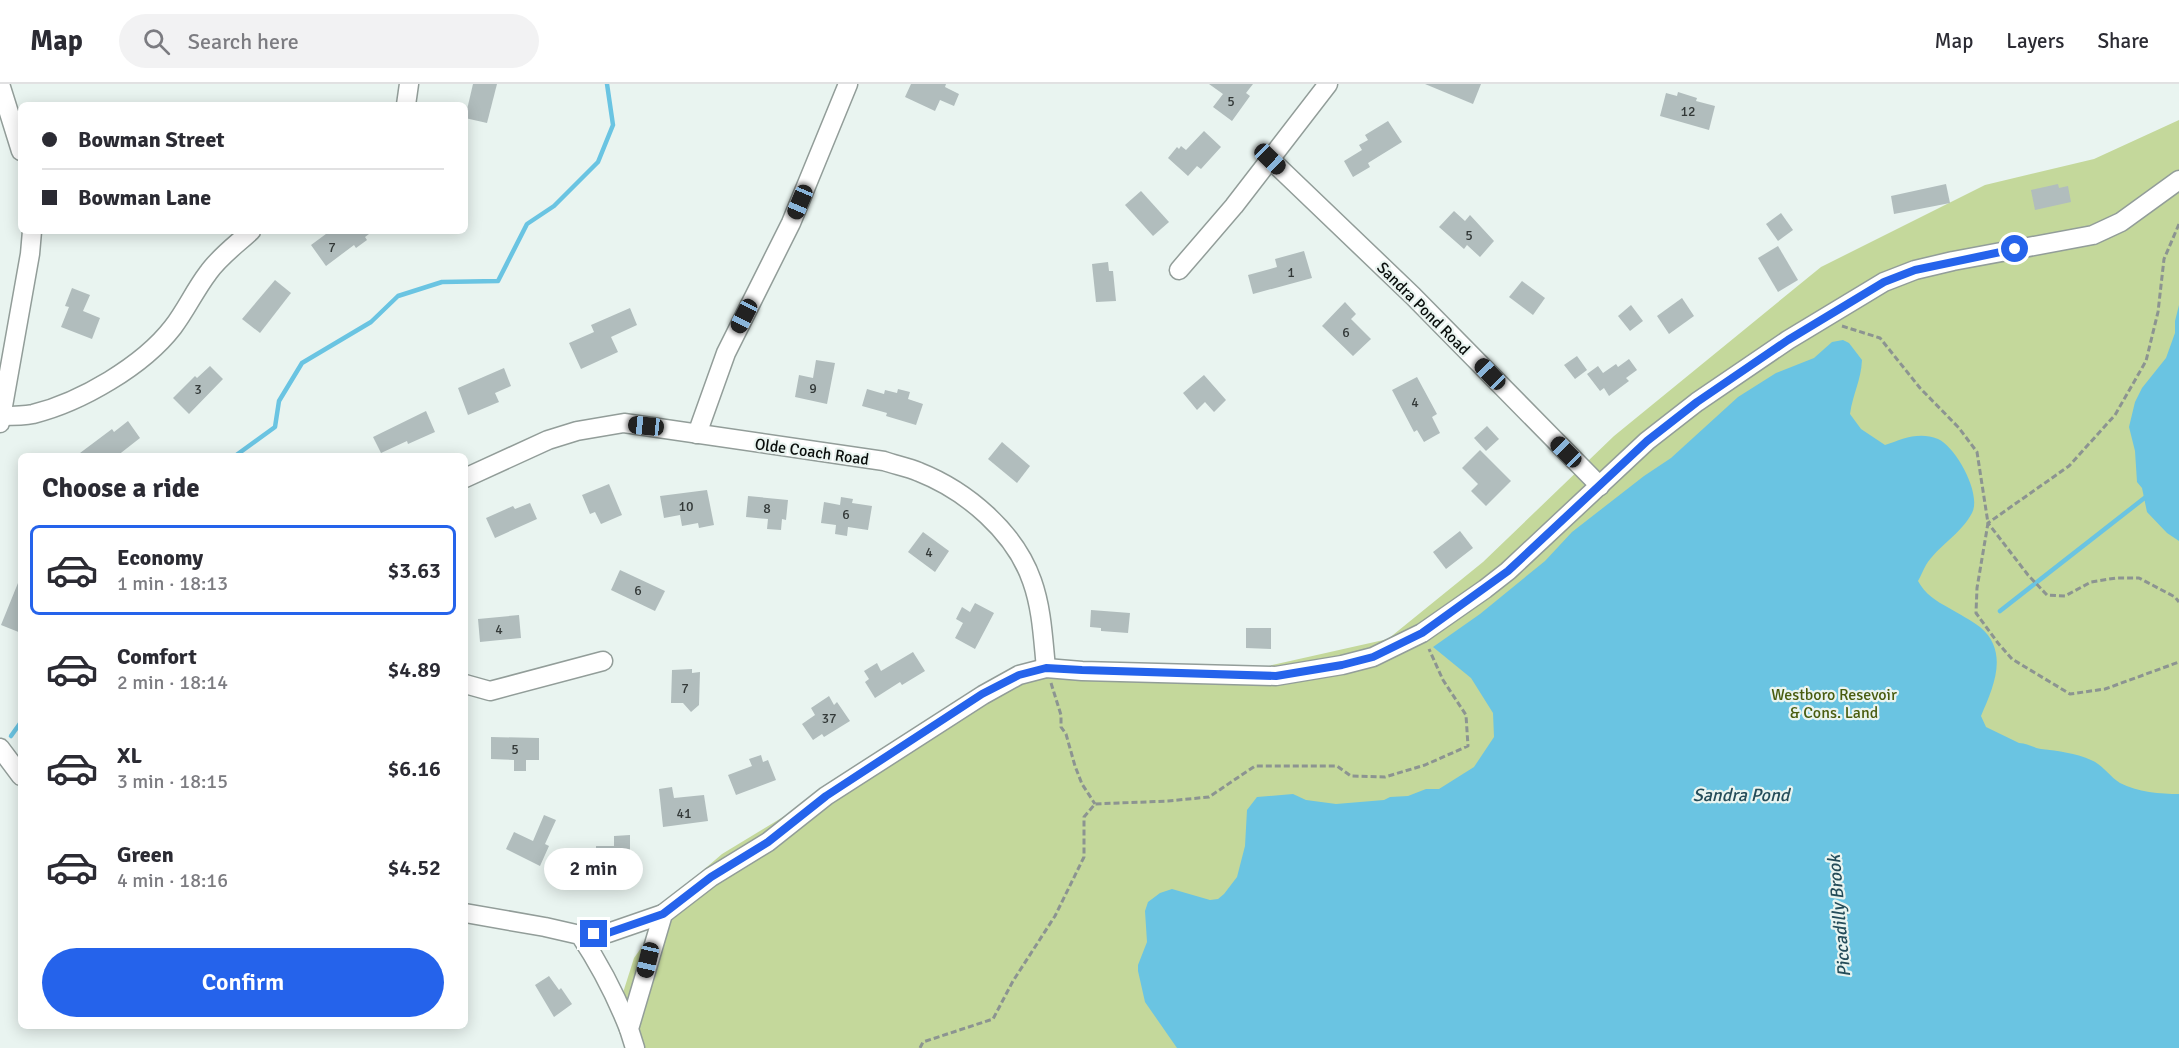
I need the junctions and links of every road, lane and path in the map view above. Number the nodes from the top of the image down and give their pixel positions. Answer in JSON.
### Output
{"nodes":[{"id":1,"x":0,"y":84,"type":"edge"},
{"id":2,"x":409,"y":84,"type":"edge"},
{"id":3,"x":848,"y":84,"type":"edge"},
{"id":4,"x":1328,"y":84,"type":"edge"},
{"id":5,"x":406,"y":102,"type":"edge"},
{"id":6,"x":18,"y":141,"type":"edge"},
{"id":7,"x":1270,"y":159,"type":"junction"},
{"id":8,"x":2179,"y":180,"type":"edge"},
{"id":9,"x":2179,"y":224,"type":"edge"},
{"id":10,"x":32,"y":234,"type":"edge"},
{"id":11,"x":248,"y":234,"type":"edge"},
{"id":12,"x":1179,"y":270,"type":"dead end"},
{"id":13,"x":1824,"y":320,"type":"junction"},
{"id":14,"x":1,"y":420,"type":"edge"},
{"id":15,"x":697,"y":434,"type":"junction"},
{"id":16,"x":468,"y":477,"type":"edge"},
{"id":17,"x":1600,"y":486,"type":"junction"},
{"id":18,"x":1988,"y":523,"type":"junction"},
{"id":19,"x":2179,"y":602,"type":"edge"},
{"id":20,"x":1422,"y":633,"type":"junction"},
{"id":21,"x":603,"y":661,"type":"dead end"},
{"id":22,"x":2179,"y":662,"type":"edge"},
{"id":23,"x":1046,"y":668,"type":"junction"},
{"id":24,"x":468,"y":685,"type":"edge"},
{"id":25,"x":0,"y":748,"type":"edge"},
{"id":26,"x":18,"y":772,"type":"edge"},
{"id":27,"x":1095,"y":804,"type":"junction"},
{"id":28,"x":468,"y":914,"type":"edge"},
{"id":29,"x":663,"y":914,"type":"junction"},
{"id":30,"x":580,"y":935,"type":"junction"},
{"id":31,"x":629,"y":1029,"type":"junction"},
{"id":32,"x":635,"y":1048,"type":"edge"},
{"id":33,"x":920,"y":1048,"type":"edge"}],
"edges":[{"from":1,"to":6,"type":"street"},
{"from":2,"to":5,"type":"street"},
{"from":3,"to":15,"type":"street"},
{"from":4,"to":7,"type":"street"},
{"from":7,"to":12,"type":"street"},
{"from":7,"to":17,"type":"street","name":"Sandra Pond Road"},
{"from":8,"to":13,"type":"street"},
{"from":9,"to":18,"type":"path"},
{"from":10,"to":14,"type":"street"},
{"from":11,"to":14,"type":"street"},
{"from":13,"to":17,"type":"street"},
{"from":13,"to":18,"type":"path"},
{"from":15,"to":16,"type":"street","name":"Olde Coach Road"},
{"from":15,"to":23,"type":"street","name":"Olde Coach Road"},
{"from":17,"to":20,"type":"street"},
{"from":18,"to":19,"type":"path"},
{"from":18,"to":22,"type":"path"},
{"from":20,"to":23,"type":"street"},
{"from":20,"to":27,"type":"path"},
{"from":21,"to":24,"type":"street"},
{"from":23,"to":27,"type":"path"},
{"from":23,"to":29,"type":"street"},
{"from":25,"to":26,"type":"street"},
{"from":27,"to":33,"type":"path"},
{"from":28,"to":30,"type":"street"},
{"from":29,"to":30,"type":"street"},
{"from":29,"to":31,"type":"street"},
{"from":30,"to":31,"type":"street"},
{"from":31,"to":32,"type":"street"}]}
